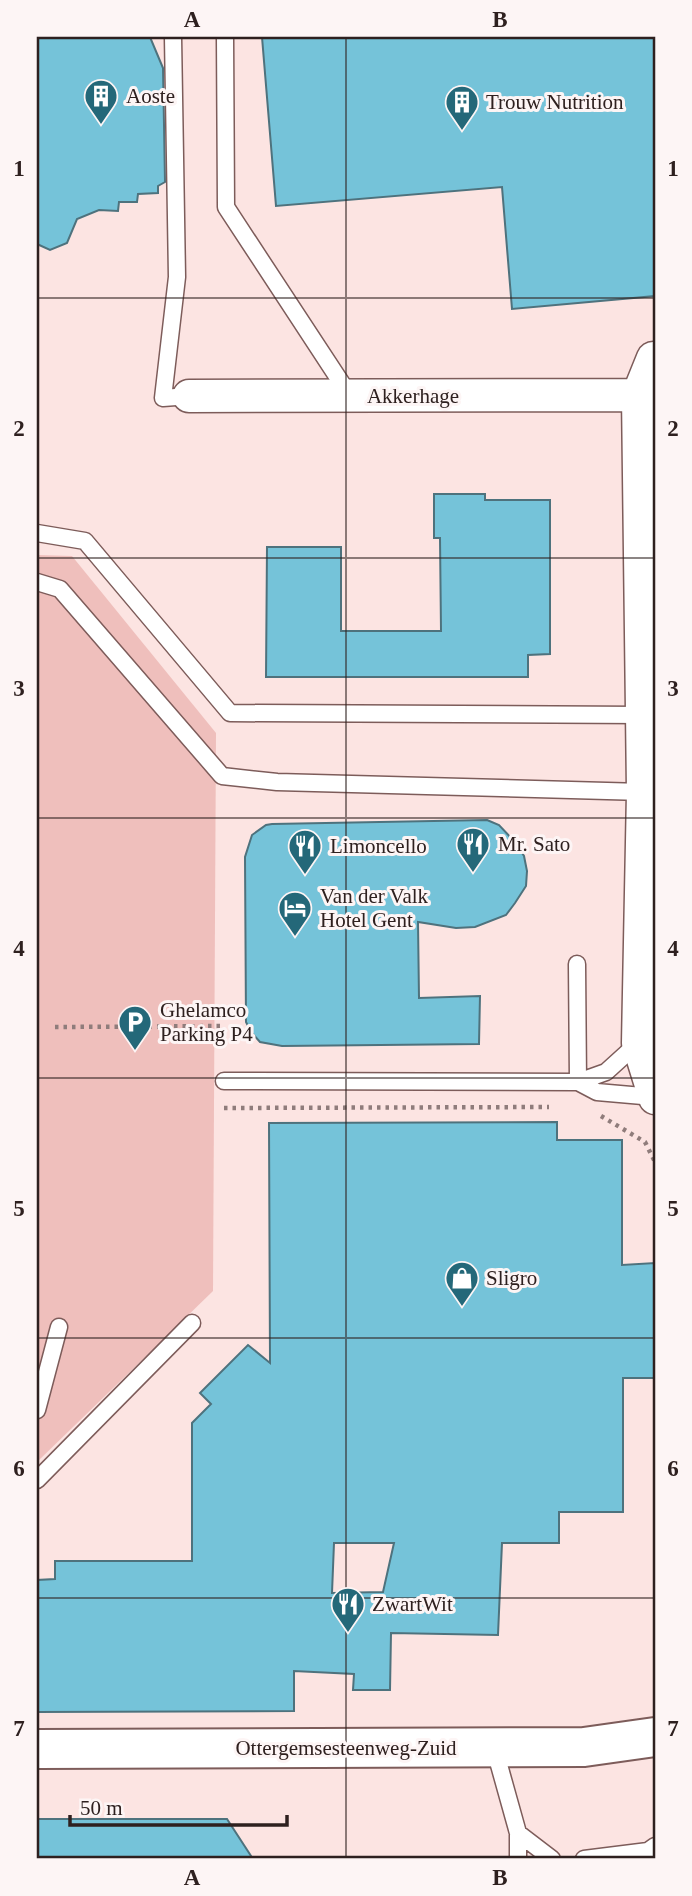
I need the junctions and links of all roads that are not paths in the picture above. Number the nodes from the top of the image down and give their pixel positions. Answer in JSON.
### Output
{"nodes":[{"id":1,"x":173,"y":37,"type":"edge"},
{"id":2,"x":225,"y":37,"type":"edge"},
{"id":3,"x":655,"y":358,"type":"edge"},
{"id":4,"x":638,"y":395,"type":"junction"},
{"id":5,"x":189,"y":396,"type":"joint"},
{"id":6,"x":350,"y":396,"type":"junction"},
{"id":7,"x":37,"y":533,"type":"edge"},
{"id":8,"x":37,"y":582,"type":"edge"},
{"id":9,"x":643,"y":715,"type":"junction"},
{"id":10,"x":643,"y":792,"type":"junction"},
{"id":11,"x":577,"y":964,"type":"dead end"},
{"id":12,"x":638,"y":1043,"type":"junction"},
{"id":13,"x":224,"y":1081,"type":"dead end"},
{"id":14,"x":578,"y":1082,"type":"junction"},
{"id":15,"x":655,"y":1098,"type":"edge"},
{"id":16,"x":192,"y":1323,"type":"dead end"},
{"id":17,"x":59,"y":1327,"type":"dead end"},
{"id":18,"x":37,"y":1410,"type":"edge"},
{"id":19,"x":37,"y":1480,"type":"edge"},
{"id":20,"x":655,"y":1737,"type":"edge"},
{"id":21,"x":494,"y":1747,"type":"junction"},
{"id":22,"x":37,"y":1749,"type":"edge"},
{"id":23,"x":518,"y":1833,"type":"junction"},
{"id":24,"x":655,"y":1846,"type":"edge"},
{"id":25,"x":519,"y":1859,"type":"edge"},
{"id":26,"x":552,"y":1859,"type":"edge"},
{"id":27,"x":584,"y":1859,"type":"edge"}],
"edges":[{"from":1,"to":5,"type":"lane"},
{"from":2,"to":6,"type":"lane"},
{"from":3,"to":4,"type":"street"},
{"from":4,"to":6,"type":"street","name":"Akkerhage"},
{"from":4,"to":9,"type":"street"},
{"from":5,"to":6,"type":"street","name":"Akkerhage"},
{"from":7,"to":9,"type":"lane"},
{"from":8,"to":10,"type":"lane"},
{"from":9,"to":10,"type":"street"},
{"from":10,"to":12,"type":"street"},
{"from":11,"to":14,"type":"lane"},
{"from":12,"to":14,"type":"lane"},
{"from":12,"to":15,"type":"street"},
{"from":13,"to":14,"type":"lane"},
{"from":14,"to":15,"type":"lane"},
{"from":16,"to":19,"type":"lane"},
{"from":17,"to":18,"type":"lane"},
{"from":20,"to":21,"type":"street","name":"Ottergemsesteenweg-Zuid"},
{"from":21,"to":22,"type":"street","name":"Ottergemsesteenweg-Zuid"},
{"from":21,"to":23,"type":"lane"},
{"from":23,"to":25,"type":"lane"},
{"from":23,"to":26,"type":"lane"},
{"from":24,"to":27,"type":"lane"}]}
